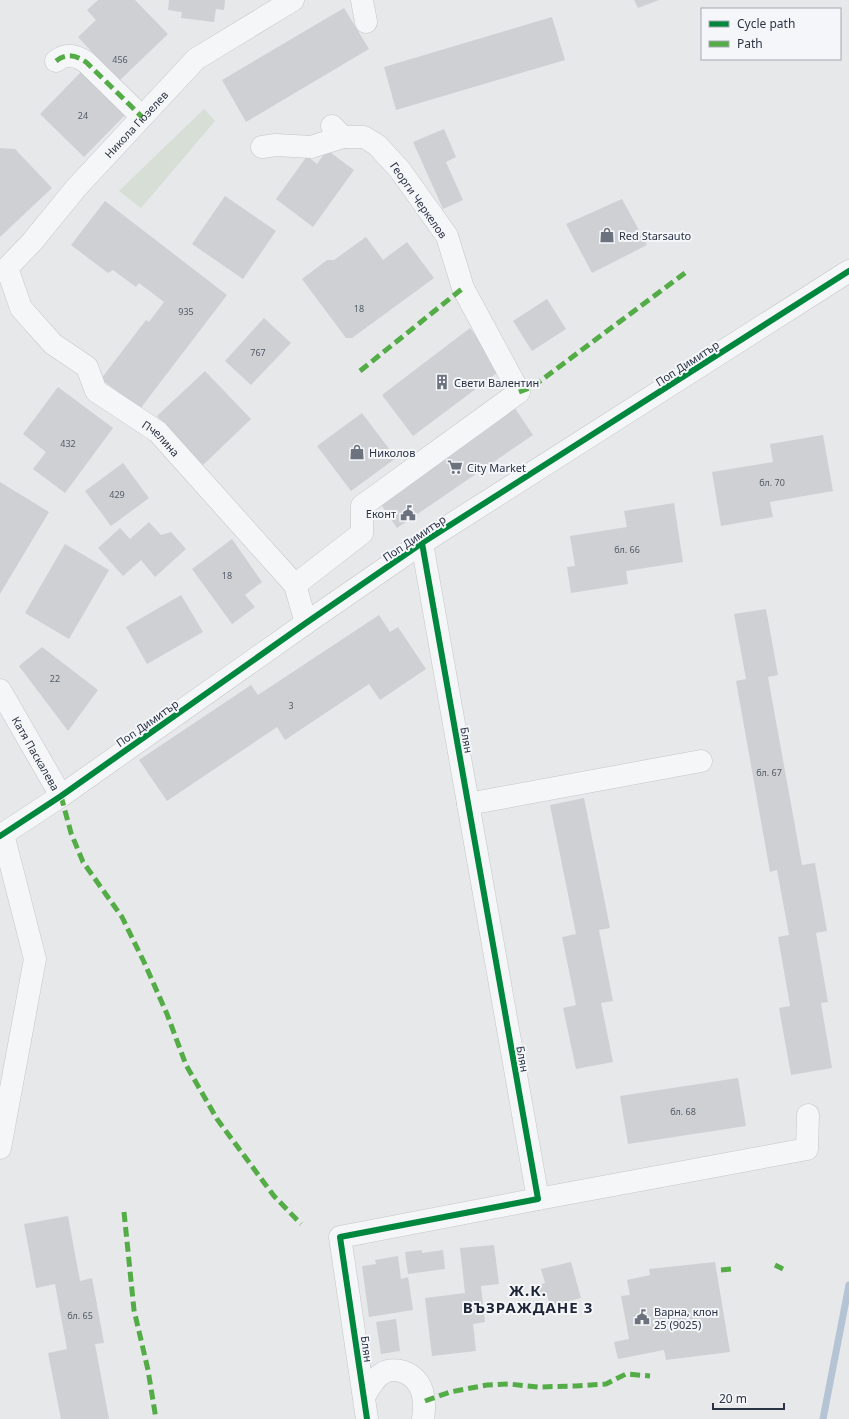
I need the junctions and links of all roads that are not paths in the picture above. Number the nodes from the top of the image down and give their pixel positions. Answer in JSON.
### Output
{"nodes":[{"id":1,"x":293,"y":0,"type":"edge"},
{"id":2,"x":362,"y":0,"type":"edge"},
{"id":3,"x":366,"y":22,"type":"dead end"},
{"id":4,"x":56,"y":61,"type":"dead end"},
{"id":5,"x":142,"y":117,"type":"junction"},
{"id":6,"x":262,"y":147,"type":"dead end"},
{"id":7,"x":3,"y":270,"type":"edge"},
{"id":8,"x":849,"y":271,"type":"edge"},
{"id":9,"x":422,"y":543,"type":"junction"},
{"id":10,"x":295,"y":585,"type":"junction"},
{"id":11,"x":306,"y":623,"type":"junction"},
{"id":12,"x":0,"y":690,"type":"edge"},
{"id":13,"x":700,"y":761,"type":"dead end"},
{"id":14,"x":61,"y":796,"type":"junction"},
{"id":15,"x":468,"y":804,"type":"junction"},
{"id":16,"x":2,"y":835,"type":"edge"},
{"id":17,"x":808,"y":1116,"type":"dead end"},
{"id":18,"x":0,"y":1148,"type":"edge"},
{"id":19,"x":538,"y":1199,"type":"junction"},
{"id":20,"x":362,"y":1386,"type":"junction"},
{"id":21,"x":367,"y":1419,"type":"edge"},
{"id":22,"x":423,"y":1419,"type":"edge"}],
"edges":[{"from":1,"to":5,"type":"street","name":"Никола Гюзелев"},
{"from":2,"to":3,"type":"street"},
{"from":4,"to":5,"type":"street"},
{"from":5,"to":7,"type":"street","name":"Никола Гюзелев"},
{"from":6,"to":10,"type":"street","name":"Георги Черкелов"},
{"from":7,"to":10,"type":"street","name":"Пчелина"},
{"from":8,"to":9,"type":"street","name":"Поп Димитър"},
{"from":9,"to":11,"type":"street","name":"Поп Димитър"},
{"from":9,"to":15,"type":"street","name":"Блян"},
{"from":10,"to":11,"type":"street","name":"Пчелина"},
{"from":11,"to":14,"type":"street","name":"Поп Димитър"},
{"from":12,"to":14,"type":"street","name":"Катя Паскалева"},
{"from":13,"to":15,"type":"street"},
{"from":14,"to":16,"type":"street","name":"Поп Димитър"},
{"from":15,"to":19,"type":"street","name":"Блян"},
{"from":16,"to":18,"type":"street"},
{"from":17,"to":19,"type":"street"},
{"from":19,"to":20,"type":"street","name":"Блян"},
{"from":20,"to":21,"type":"street","name":"Блян"},
{"from":20,"to":22,"type":"street"}]}
